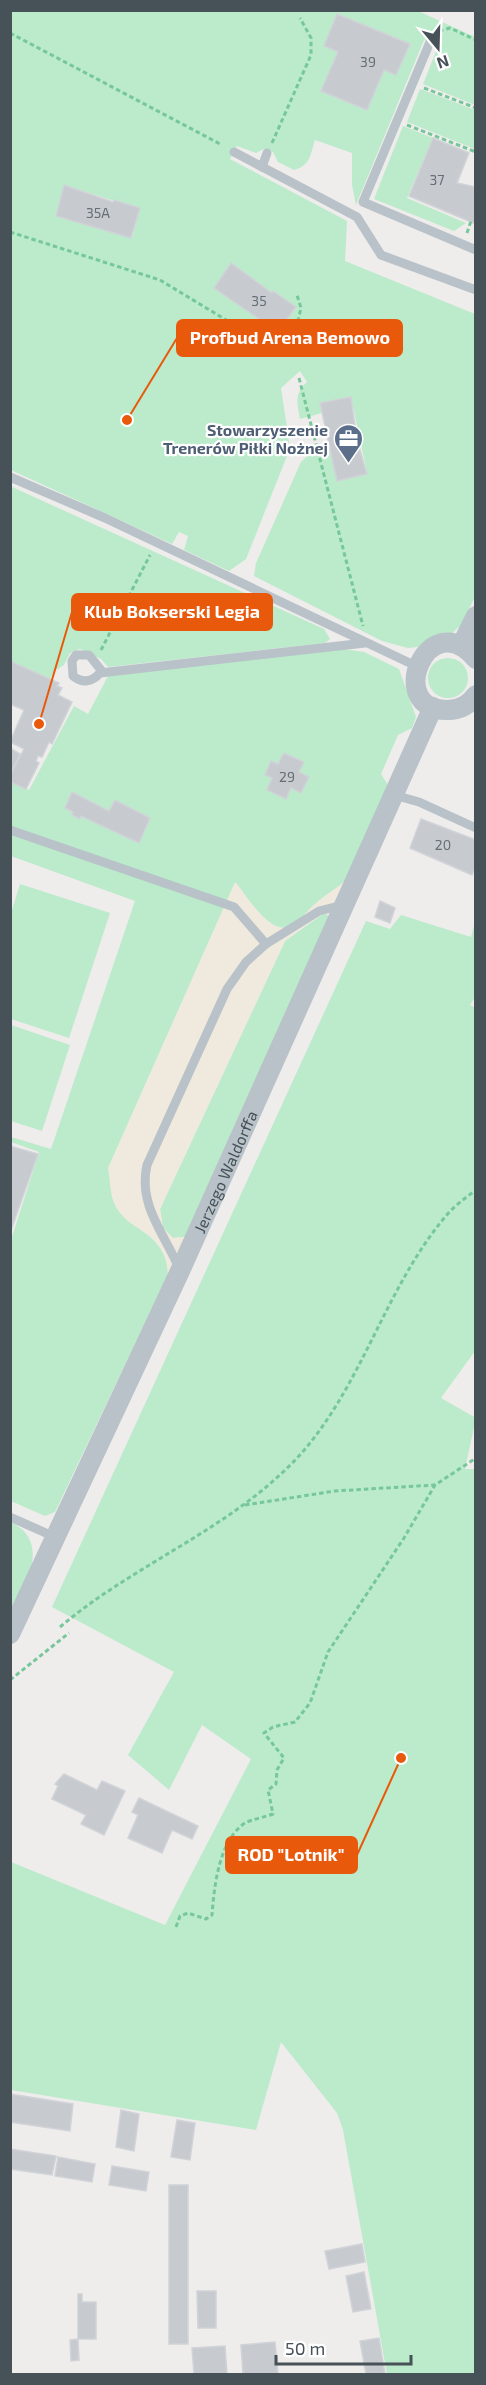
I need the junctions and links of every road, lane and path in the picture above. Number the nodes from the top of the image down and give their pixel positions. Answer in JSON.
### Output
{"nodes":[{"id":1,"x":300,"y":18,"type":"dead end"},
{"id":2,"x":10,"y":33,"type":"edge"},
{"id":3,"x":476,"y":40,"type":"edge"},
{"id":4,"x":430,"y":42,"type":"joint"},
{"id":5,"x":413,"y":84,"type":"junction"},
{"id":6,"x":476,"y":108,"type":"edge"},
{"id":7,"x":398,"y":121,"type":"junction"},
{"id":8,"x":234,"y":152,"type":"joint"},
{"id":9,"x":476,"y":152,"type":"edge"},
{"id":10,"x":267,"y":153,"type":"joint"},
{"id":11,"x":261,"y":167,"type":"junction"},
{"id":12,"x":10,"y":232,"type":"edge"},
{"id":13,"x":476,"y":250,"type":"edge"},
{"id":14,"x":476,"y":290,"type":"edge"},
{"id":15,"x":297,"y":295,"type":"dead end"},
{"id":16,"x":299,"y":378,"type":"dead end"},
{"id":17,"x":10,"y":477,"type":"edge"},
{"id":18,"x":157,"y":543,"type":"junction"},
{"id":19,"x":476,"y":616,"type":"edge"},
{"id":20,"x":367,"y":643,"type":"junction"},
{"id":21,"x":468,"y":652,"type":"edge"},
{"id":22,"x":96,"y":661,"type":"junction"},
{"id":23,"x":416,"y":666,"type":"junction"},
{"id":24,"x":100,"y":673,"type":"junction"},
{"id":25,"x":476,"y":695,"type":"edge"},
{"id":26,"x":433,"y":707,"type":"junction"},
{"id":27,"x":394,"y":795,"type":"junction"},
{"id":28,"x":476,"y":828,"type":"edge"},
{"id":29,"x":10,"y":830,"type":"edge"},
{"id":30,"x":345,"y":905,"type":"junction"},
{"id":31,"x":266,"y":944,"type":"junction"},
{"id":32,"x":476,"y":1190,"type":"edge"},
{"id":33,"x":180,"y":1271,"type":"junction"},
{"id":34,"x":476,"y":1458,"type":"edge"},
{"id":35,"x":435,"y":1485,"type":"junction"},
{"id":36,"x":243,"y":1505,"type":"junction"},
{"id":37,"x":10,"y":1517,"type":"edge"},
{"id":38,"x":57,"y":1538,"type":"junction"},
{"id":39,"x":60,"y":1627,"type":"dead end"},
{"id":40,"x":69,"y":1633,"type":"dead end"},
{"id":41,"x":10,"y":1634,"type":"edge"},
{"id":42,"x":10,"y":1680,"type":"edge"},
{"id":43,"x":176,"y":1927,"type":"dead end"}],
"edges":[{"from":1,"to":10,"type":"path"},
{"from":2,"to":8,"type":"path"},
{"from":3,"to":4,"type":"path"},
{"from":4,"to":5,"type":"lane"},
{"from":5,"to":6,"type":"path"},
{"from":5,"to":7,"type":"lane"},
{"from":7,"to":9,"type":"path"},
{"from":7,"to":13,"type":"lane"},
{"from":8,"to":11,"type":"lane"},
{"from":10,"to":11,"type":"lane"},
{"from":11,"to":14,"type":"lane"},
{"from":12,"to":15,"type":"path"},
{"from":16,"to":20,"type":"path"},
{"from":17,"to":18,"type":"lane"},
{"from":18,"to":20,"type":"lane"},
{"from":18,"to":22,"type":"path"},
{"from":19,"to":21,"type":"street"},
{"from":20,"to":23,"type":"lane"},
{"from":20,"to":24,"type":"lane"},
{"from":21,"to":23,"type":"street"},
{"from":22,"to":24,"type":"lane"},
{"from":22,"to":24,"type":"lane"},
{"from":23,"to":26,"type":"street"},
{"from":25,"to":26,"type":"street"},
{"from":26,"to":27,"type":"street","name":"Jerzego Waldorffa"},
{"from":27,"to":28,"type":"lane"},
{"from":27,"to":30,"type":"street","name":"Jerzego Waldorffa"},
{"from":29,"to":31,"type":"lane"},
{"from":30,"to":31,"type":"lane"},
{"from":30,"to":33,"type":"street","name":"Jerzego Waldorffa"},
{"from":31,"to":33,"type":"lane"},
{"from":32,"to":36,"type":"path"},
{"from":33,"to":38,"type":"street","name":"Jerzego Waldorffa"},
{"from":34,"to":35,"type":"path"},
{"from":35,"to":36,"type":"path"},
{"from":35,"to":43,"type":"path"},
{"from":36,"to":39,"type":"path"},
{"from":37,"to":38,"type":"lane"},
{"from":38,"to":41,"type":"street","name":"Jerzego Waldorffa"},
{"from":40,"to":42,"type":"path"}]}
